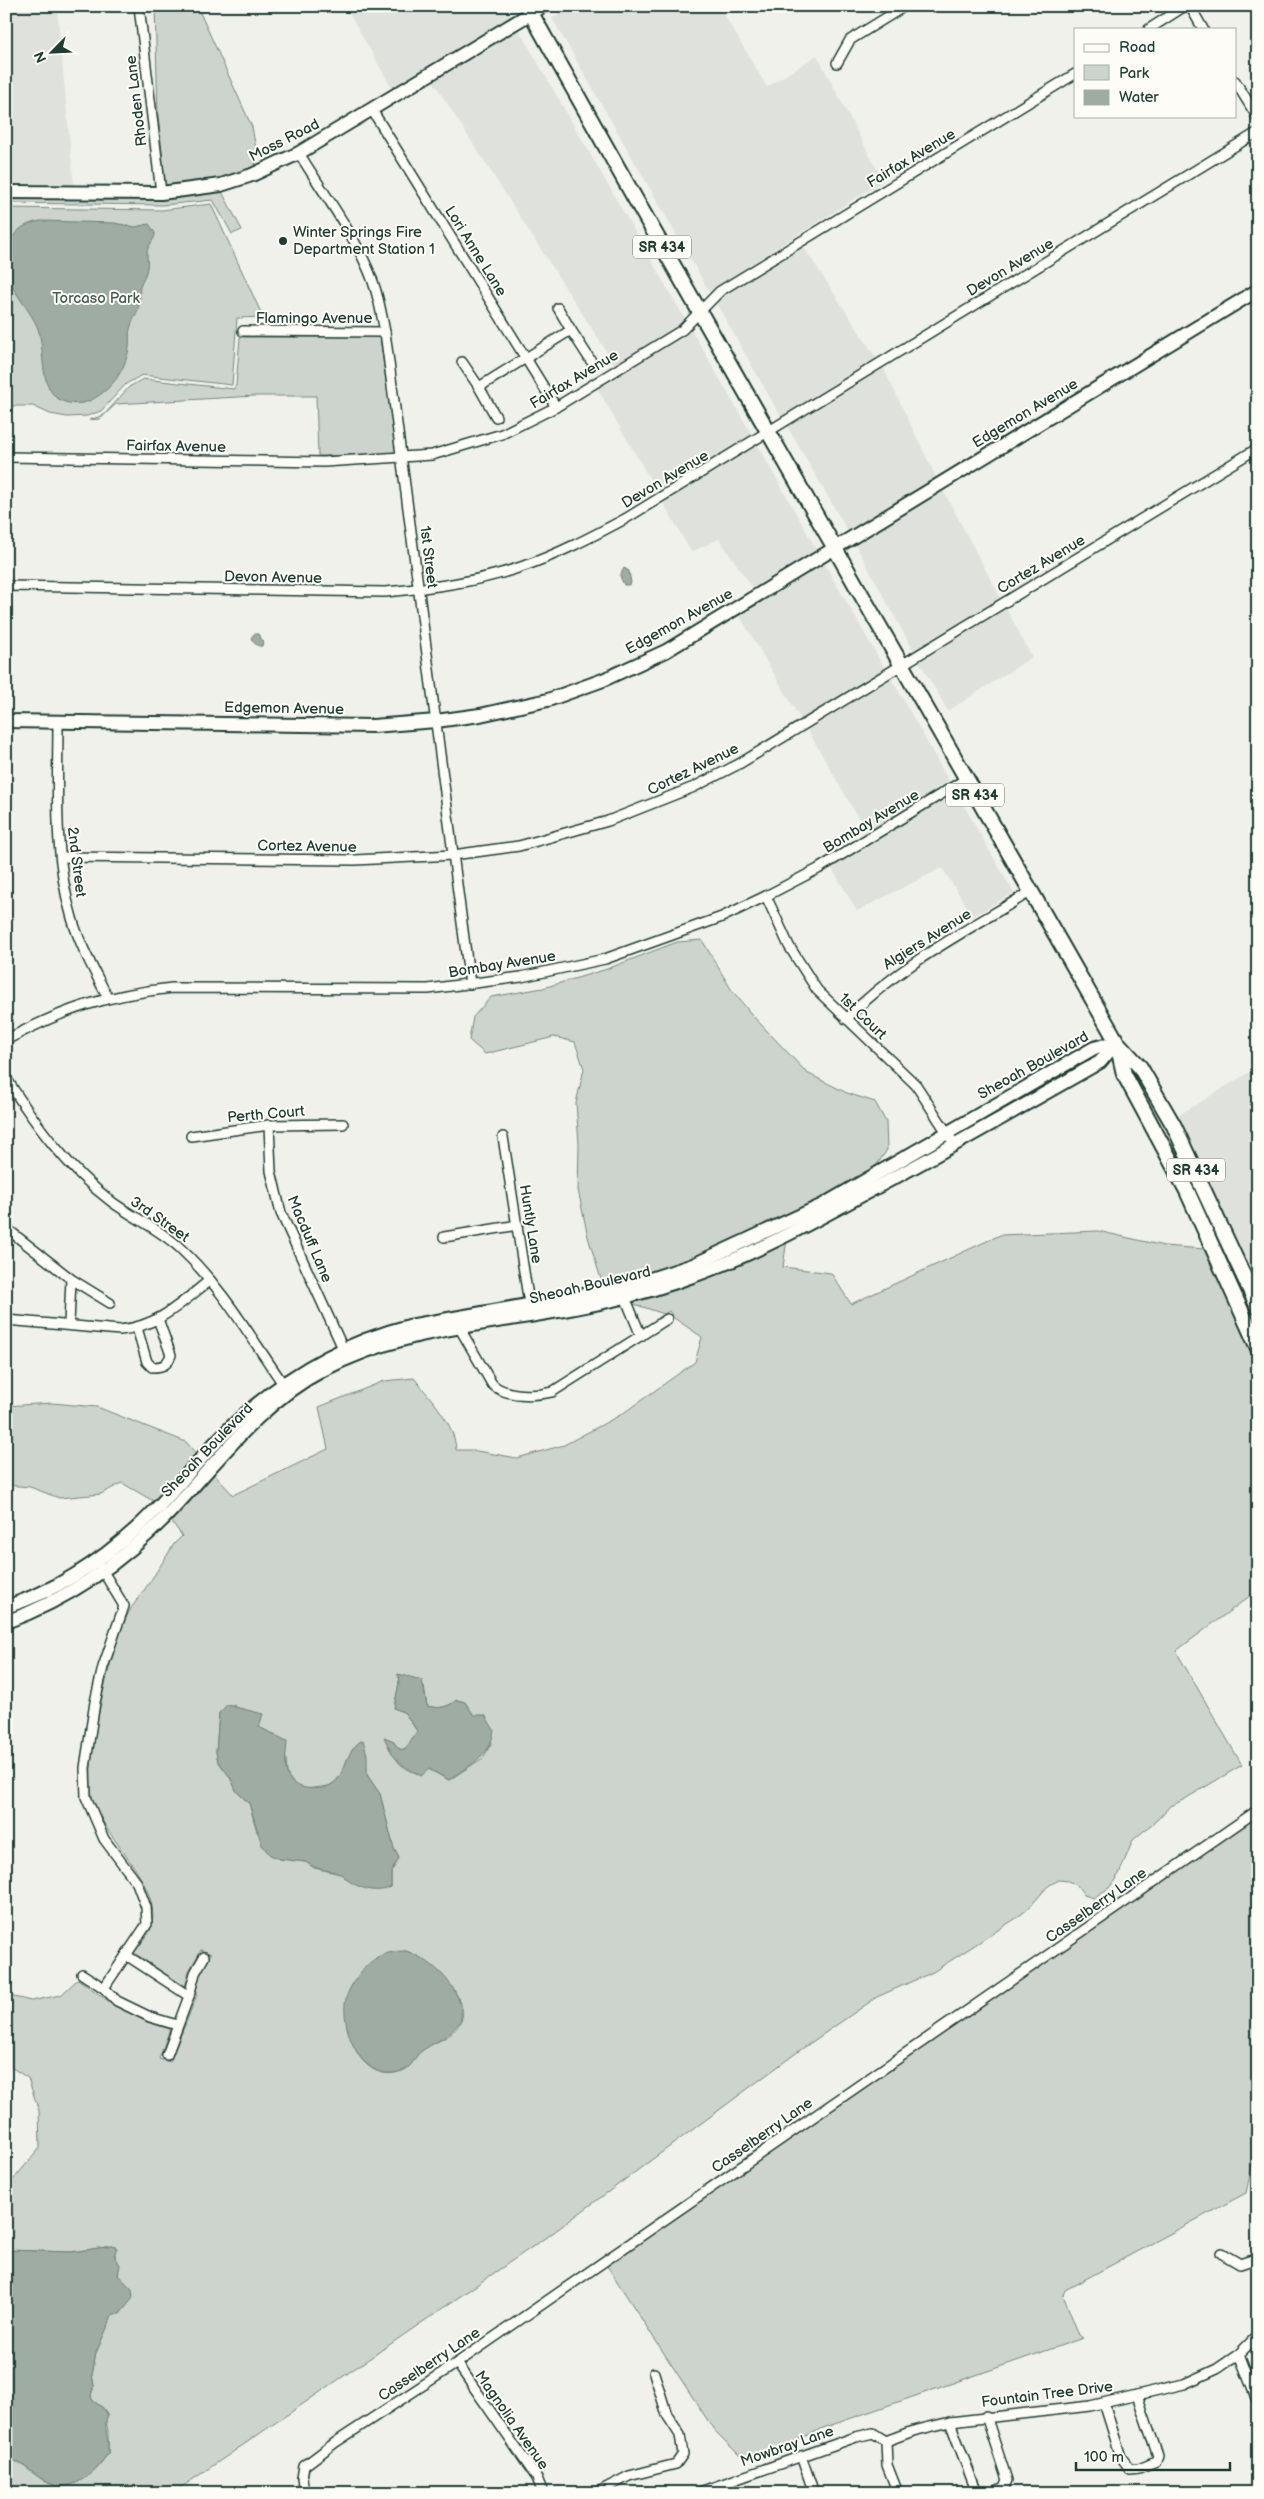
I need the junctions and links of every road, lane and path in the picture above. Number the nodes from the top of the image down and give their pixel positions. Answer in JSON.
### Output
{"nodes":[{"id":1,"x":139,"y":6,"type":"edge"},
{"id":2,"x":543,"y":6,"type":"edge"},
{"id":3,"x":905,"y":6,"type":"edge"},
{"id":4,"x":1185,"y":6,"type":"edge"},
{"id":5,"x":1190,"y":6,"type":"edge"},
{"id":6,"x":527,"y":9,"type":"edge"},
{"id":7,"x":1151,"y":28,"type":"edge"},
{"id":8,"x":1202,"y":28,"type":"edge"},
{"id":9,"x":837,"y":63,"type":"dead end"},
{"id":10,"x":1074,"y":75,"type":"edge"},
{"id":11,"x":1236,"y":83,"type":"edge"},
{"id":12,"x":372,"y":110,"type":"junction"},
{"id":13,"x":1258,"y":118,"type":"edge"},
{"id":14,"x":1258,"y":132,"type":"edge"},
{"id":15,"x":299,"y":153,"type":"junction"},
{"id":16,"x":6,"y":192,"type":"edge"},
{"id":17,"x":161,"y":193,"type":"junction"},
{"id":18,"x":1258,"y":290,"type":"edge"},
{"id":19,"x":558,"y":308,"type":"dead end"},
{"id":20,"x":699,"y":312,"type":"junction"},
{"id":21,"x":571,"y":330,"type":"junction"},
{"id":22,"x":244,"y":331,"type":"dead end"},
{"id":23,"x":385,"y":332,"type":"junction"},
{"id":24,"x":526,"y":358,"type":"junction"},
{"id":25,"x":590,"y":361,"type":"dead end"},
{"id":26,"x":462,"y":362,"type":"dead end"},
{"id":27,"x":479,"y":387,"type":"junction"},
{"id":28,"x":556,"y":407,"type":"junction"},
{"id":29,"x":496,"y":417,"type":"dead end"},
{"id":30,"x":768,"y":432,"type":"junction"},
{"id":31,"x":1258,"y":448,"type":"edge"},
{"id":32,"x":6,"y":456,"type":"edge"},
{"id":33,"x":402,"y":459,"type":"junction"},
{"id":34,"x":834,"y":548,"type":"junction"},
{"id":35,"x":6,"y":586,"type":"edge"},
{"id":36,"x":419,"y":589,"type":"junction"},
{"id":37,"x":901,"y":666,"type":"junction"},
{"id":38,"x":6,"y":721,"type":"edge"},
{"id":39,"x":58,"y":721,"type":"junction"},
{"id":40,"x":436,"y":721,"type":"junction"},
{"id":41,"x":966,"y":779,"type":"junction"},
{"id":42,"x":453,"y":855,"type":"junction"},
{"id":43,"x":61,"y":857,"type":"junction"},
{"id":44,"x":1030,"y":892,"type":"junction"},
{"id":45,"x":766,"y":896,"type":"junction"},
{"id":46,"x":470,"y":984,"type":"junction"},
{"id":47,"x":108,"y":998,"type":"junction"},
{"id":48,"x":846,"y":1019,"type":"junction"},
{"id":49,"x":6,"y":1040,"type":"edge"},
{"id":50,"x":1117,"y":1042,"type":"junction"},
{"id":51,"x":6,"y":1078,"type":"edge"},
{"id":52,"x":343,"y":1124,"type":"dead end"},
{"id":53,"x":269,"y":1125,"type":"junction"},
{"id":54,"x":948,"y":1131,"type":"junction"},
{"id":55,"x":192,"y":1136,"type":"dead end"},
{"id":56,"x":503,"y":1137,"type":"dead end"},
{"id":57,"x":955,"y":1145,"type":"junction"},
{"id":58,"x":518,"y":1225,"type":"junction"},
{"id":59,"x":6,"y":1228,"type":"edge"},
{"id":60,"x":444,"y":1237,"type":"dead end"},
{"id":61,"x":71,"y":1279,"type":"junction"},
{"id":62,"x":210,"y":1280,"type":"junction"},
{"id":63,"x":623,"y":1293,"type":"junction"},
{"id":64,"x":110,"y":1303,"type":"dead end"},
{"id":65,"x":1258,"y":1307,"type":"edge"},
{"id":66,"x":530,"y":1310,"type":"junction"},
{"id":67,"x":158,"y":1319,"type":"junction"},
{"id":68,"x":667,"y":1319,"type":"dead end"},
{"id":69,"x":6,"y":1320,"type":"edge"},
{"id":70,"x":69,"y":1324,"type":"junction"},
{"id":71,"x":459,"y":1327,"type":"junction"},
{"id":72,"x":137,"y":1328,"type":"junction"},
{"id":73,"x":641,"y":1336,"type":"junction"},
{"id":74,"x":1258,"y":1348,"type":"edge"},
{"id":75,"x":345,"y":1353,"type":"junction"},
{"id":76,"x":286,"y":1388,"type":"junction"},
{"id":77,"x":100,"y":1566,"type":"junction"},
{"id":78,"x":6,"y":1607,"type":"edge"},
{"id":79,"x":6,"y":1622,"type":"edge"},
{"id":80,"x":1258,"y":1810,"type":"edge"},
{"id":81,"x":126,"y":1954,"type":"junction"},
{"id":82,"x":204,"y":1957,"type":"dead end"},
{"id":83,"x":82,"y":1974,"type":"dead end"},
{"id":84,"x":104,"y":1988,"type":"junction"},
{"id":85,"x":189,"y":1996,"type":"junction"},
{"id":86,"x":178,"y":2025,"type":"junction"},
{"id":87,"x":167,"y":2055,"type":"dead end"},
{"id":88,"x":1221,"y":2253,"type":"dead end"},
{"id":89,"x":1258,"y":2258,"type":"edge"},
{"id":90,"x":1258,"y":2334,"type":"edge"},
{"id":91,"x":1238,"y":2354,"type":"junction"},
{"id":92,"x":456,"y":2364,"type":"junction"},
{"id":93,"x":654,"y":2373,"type":"dead end"},
{"id":94,"x":1136,"y":2395,"type":"junction"},
{"id":95,"x":1104,"y":2403,"type":"junction"},
{"id":96,"x":1258,"y":2403,"type":"edge"},
{"id":97,"x":986,"y":2416,"type":"junction"},
{"id":98,"x":950,"y":2422,"type":"junction"},
{"id":99,"x":886,"y":2441,"type":"junction"},
{"id":100,"x":801,"y":2456,"type":"junction"},
{"id":101,"x":304,"y":2493,"type":"edge"},
{"id":102,"x":543,"y":2493,"type":"edge"},
{"id":103,"x":596,"y":2493,"type":"edge"},
{"id":104,"x":696,"y":2493,"type":"edge"},
{"id":105,"x":814,"y":2493,"type":"edge"},
{"id":106,"x":898,"y":2493,"type":"edge"},
{"id":107,"x":977,"y":2493,"type":"edge"},
{"id":108,"x":992,"y":2493,"type":"edge"}],
"edges":[{"from":1,"to":17,"type":"street","name":"Rhoden Lane"},
{"from":2,"to":6,"type":"street","name":"Moss Road"},
{"from":3,"to":9,"type":"street"},
{"from":4,"to":7,"type":"street"},
{"from":5,"to":8,"type":"street"},
{"from":6,"to":12,"type":"street","name":"Moss Road"},
{"from":6,"to":20,"type":"main road","number":"SR 434"},
{"from":10,"to":20,"type":"street","name":"Fairfax Avenue"},
{"from":11,"to":13,"type":"street"},
{"from":12,"to":15,"type":"street","name":"Moss Road"},
{"from":12,"to":24,"type":"street","name":"Lori Anne Lane"},
{"from":14,"to":30,"type":"street","name":"Devon Avenue"},
{"from":15,"to":17,"type":"street","name":"Moss Road"},
{"from":15,"to":23,"type":"street","name":"1st Street"},
{"from":16,"to":17,"type":"street","name":"Moss Road"},
{"from":18,"to":34,"type":"street","name":"Edgemon Avenue"},
{"from":19,"to":21,"type":"street"},
{"from":20,"to":28,"type":"street","name":"Fairfax Avenue"},
{"from":20,"to":30,"type":"main road","number":"SR 434"},
{"from":21,"to":24,"type":"street"},
{"from":21,"to":25,"type":"street"},
{"from":22,"to":23,"type":"street","name":"Flamingo Avenue"},
{"from":23,"to":33,"type":"street","name":"1st Street"},
{"from":24,"to":27,"type":"street"},
{"from":24,"to":28,"type":"street","name":"Lori Anne Lane"},
{"from":26,"to":27,"type":"street"},
{"from":27,"to":29,"type":"street"},
{"from":28,"to":33,"type":"street","name":"Fairfax Avenue"},
{"from":30,"to":34,"type":"main road","number":"SR 434"},
{"from":30,"to":36,"type":"street","name":"Devon Avenue"},
{"from":31,"to":37,"type":"street","name":"Cortez Avenue"},
{"from":32,"to":33,"type":"street","name":"Fairfax Avenue"},
{"from":33,"to":36,"type":"street","name":"1st Street"},
{"from":34,"to":37,"type":"main road","number":"SR 434"},
{"from":34,"to":40,"type":"street","name":"Edgemon Avenue"},
{"from":35,"to":36,"type":"street","name":"Devon Avenue"},
{"from":36,"to":40,"type":"street","name":"1st Street"},
{"from":37,"to":41,"type":"main road","number":"SR 434"},
{"from":37,"to":42,"type":"street","name":"Cortez Avenue"},
{"from":38,"to":39,"type":"street","name":"Edgemon Avenue"},
{"from":39,"to":40,"type":"street","name":"Edgemon Avenue"},
{"from":39,"to":43,"type":"street","name":"2nd Street"},
{"from":40,"to":42,"type":"street","name":"1st Street"},
{"from":41,"to":44,"type":"main road","number":"SR 434"},
{"from":41,"to":45,"type":"street","name":"Bombay Avenue"},
{"from":42,"to":43,"type":"street","name":"Cortez Avenue"},
{"from":42,"to":46,"type":"street","name":"1st Street"},
{"from":43,"to":47,"type":"street","name":"2nd Street"},
{"from":44,"to":48,"type":"street","name":"Algiers Avenue"},
{"from":44,"to":50,"type":"main road","number":"SR 434"},
{"from":45,"to":46,"type":"street","name":"Bombay Avenue"},
{"from":45,"to":48,"type":"street","name":"1st Court"},
{"from":46,"to":47,"type":"street","name":"Bombay Avenue"},
{"from":47,"to":49,"type":"street","name":"Bombay Avenue"},
{"from":48,"to":54,"type":"street","name":"1st Court"},
{"from":50,"to":54,"type":"street","name":"Sheoah Boulevard"},
{"from":50,"to":57,"type":"street","name":"Sheoah Boulevard"},
{"from":50,"to":65,"type":"main road","number":"SR 434"},
{"from":50,"to":74,"type":"main road","number":"SR 434"},
{"from":51,"to":62,"type":"street","name":"3rd Street"},
{"from":52,"to":53,"type":"street","name":"Perth Court"},
{"from":53,"to":55,"type":"street","name":"Perth Court"},
{"from":53,"to":75,"type":"street","name":"Macduff Lane"},
{"from":54,"to":57,"type":"street","name":"1st Court"},
{"from":54,"to":63,"type":"street","name":"Sheoah Boulevard"},
{"from":56,"to":58,"type":"street","name":"Huntly Lane"},
{"from":57,"to":63,"type":"street","name":"Sheoah Boulevard"},
{"from":58,"to":60,"type":"street"},
{"from":58,"to":66,"type":"street","name":"Huntly Lane"},
{"from":59,"to":61,"type":"street"},
{"from":61,"to":64,"type":"street"},
{"from":61,"to":70,"type":"street"},
{"from":62,"to":67,"type":"street"},
{"from":62,"to":76,"type":"street","name":"3rd Street"},
{"from":63,"to":66,"type":"street","name":"Sheoah Boulevard"},
{"from":63,"to":73,"type":"street"},
{"from":66,"to":71,"type":"street","name":"Sheoah Boulevard"},
{"from":66,"to":75,"type":"street","name":"Sheoah Boulevard"},
{"from":67,"to":72,"type":"street"},
{"from":67,"to":72,"type":"street"},
{"from":68,"to":73,"type":"street"},
{"from":69,"to":70,"type":"street"},
{"from":70,"to":72,"type":"street"},
{"from":71,"to":73,"type":"street"},
{"from":71,"to":75,"type":"street","name":"Sheoah Boulevard"},
{"from":75,"to":76,"type":"street","name":"Sheoah Boulevard"},
{"from":76,"to":77,"type":"street","name":"Sheoah Boulevard"},
{"from":77,"to":78,"type":"street","name":"Sheoah Boulevard"},
{"from":77,"to":79,"type":"street","name":"Sheoah Boulevard"},
{"from":77,"to":81,"type":"street"},
{"from":80,"to":92,"type":"street","name":"Casselberry Lane"},
{"from":81,"to":84,"type":"street"},
{"from":81,"to":85,"type":"street"},
{"from":82,"to":85,"type":"street"},
{"from":83,"to":84,"type":"street"},
{"from":84,"to":86,"type":"street"},
{"from":85,"to":86,"type":"street"},
{"from":86,"to":87,"type":"street"},
{"from":88,"to":89,"type":"street"},
{"from":90,"to":91,"type":"street","name":"Fountain Tree Drive"},
{"from":91,"to":94,"type":"street","name":"Fountain Tree Drive"},
{"from":91,"to":96,"type":"street"},
{"from":92,"to":101,"type":"street","name":"Casselberry Lane"},
{"from":92,"to":102,"type":"street","name":"Magnolia Avenue"},
{"from":93,"to":103,"type":"street"},
{"from":94,"to":95,"type":"street","name":"Fountain Tree Drive"},
{"from":94,"to":95,"type":"street"},
{"from":95,"to":97,"type":"street","name":"Fountain Tree Drive"},
{"from":97,"to":98,"type":"street","name":"Fountain Tree Drive"},
{"from":97,"to":108,"type":"street"},
{"from":98,"to":99,"type":"street","name":"Fountain Tree Drive"},
{"from":98,"to":107,"type":"street"},
{"from":99,"to":100,"type":"street","name":"Mowbray Lane"},
{"from":99,"to":106,"type":"street"},
{"from":100,"to":104,"type":"street","name":"Mowbray Lane"},
{"from":100,"to":105,"type":"street"}]}
